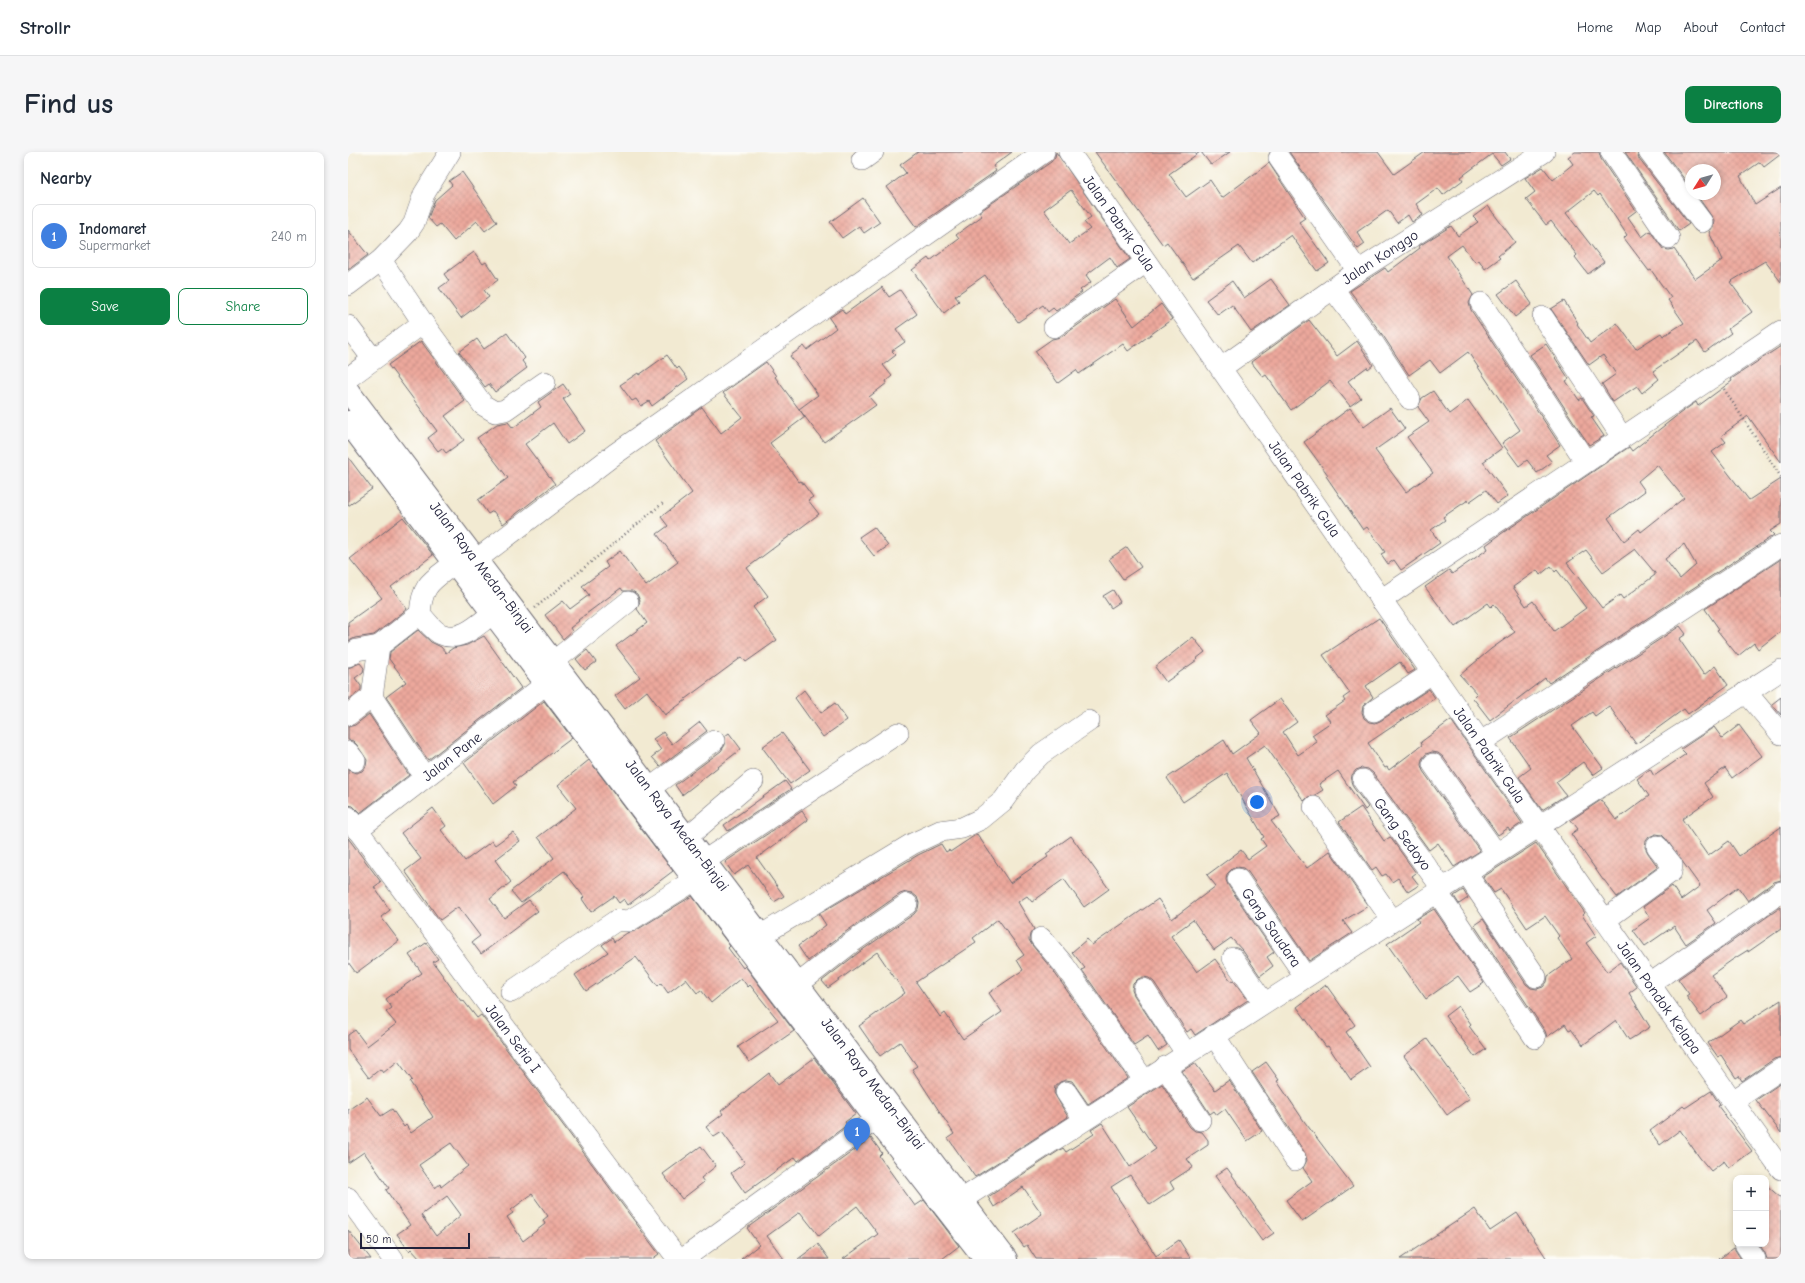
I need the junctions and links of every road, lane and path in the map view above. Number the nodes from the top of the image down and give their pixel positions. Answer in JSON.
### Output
{"nodes":[{"id":1,"x":450,"y":152,"type":"edge"},
{"id":2,"x":1044,"y":152,"type":"edge"},
{"id":3,"x":1069,"y":152,"type":"edge"},
{"id":4,"x":1544,"y":152,"type":"edge"},
{"id":5,"x":1610,"y":152,"type":"edge"},
{"id":6,"x":1649,"y":152,"type":"edge"},
{"id":7,"x":1279,"y":158,"type":"dead end"},
{"id":8,"x":1702,"y":222,"type":"dead end"},
{"id":9,"x":1669,"y":238,"type":"dead end"},
{"id":10,"x":381,"y":260,"type":"junction"},
{"id":11,"x":1146,"y":262,"type":"junction"},
{"id":12,"x":1358,"y":271,"type":"junction"},
{"id":13,"x":348,"y":285,"type":"edge"},
{"id":14,"x":1333,"y":289,"type":"junction"},
{"id":15,"x":1481,"y":303,"type":"dead end"},
{"id":16,"x":1543,"y":317,"type":"dead end"},
{"id":17,"x":423,"y":323,"type":"junction"},
{"id":18,"x":348,"y":326,"type":"edge"},
{"id":19,"x":1054,"y":327,"type":"dead end"},
{"id":20,"x":1781,"y":330,"type":"edge"},
{"id":21,"x":374,"y":359,"type":"junction"},
{"id":22,"x":1220,"y":368,"type":"junction"},
{"id":23,"x":1714,"y":375,"type":"junction"},
{"id":24,"x":348,"y":378,"type":"edge"},
{"id":25,"x":545,"y":382,"type":"dead end"},
{"id":26,"x":348,"y":391,"type":"edge"},
{"id":27,"x":1410,"y":399,"type":"dead end"},
{"id":28,"x":348,"y":422,"type":"edge"},
{"id":29,"x":1622,"y":437,"type":"junction"},
{"id":30,"x":1586,"y":462,"type":"junction"},
{"id":31,"x":1781,"y":476,"type":"edge"},
{"id":32,"x":408,"y":486,"type":"junction"},
{"id":33,"x":663,"y":503,"type":"dead end"},
{"id":34,"x":1781,"y":545,"type":"edge"},
{"id":35,"x":465,"y":561,"type":"junction"},
{"id":36,"x":1381,"y":600,"type":"junction"},
{"id":37,"x":628,"y":602,"type":"dead end"},
{"id":38,"x":493,"y":613,"type":"junction"},
{"id":39,"x":420,"y":614,"type":"junction"},
{"id":40,"x":521,"y":620,"type":"junction"},
{"id":41,"x":379,"y":646,"type":"junction"},
{"id":42,"x":348,"y":656,"type":"edge"},
{"id":43,"x":553,"y":662,"type":"junction"},
{"id":44,"x":1781,"y":670,"type":"edge"},
{"id":45,"x":1432,"y":673,"type":"junction"},
{"id":46,"x":546,"y":684,"type":"junction"},
{"id":47,"x":1746,"y":692,"type":"junction"},
{"id":48,"x":372,"y":697,"type":"junction"},
{"id":49,"x":1374,"y":711,"type":"dead end"},
{"id":50,"x":348,"y":715,"type":"edge"},
{"id":51,"x":1089,"y":721,"type":"dead end"},
{"id":52,"x":898,"y":733,"type":"dead end"},
{"id":53,"x":1781,"y":734,"type":"edge"},
{"id":54,"x":714,"y":741,"type":"dead end"},
{"id":55,"x":1481,"y":742,"type":"junction"},
{"id":56,"x":1432,"y":764,"type":"dead end"},
{"id":57,"x":418,"y":767,"type":"dead end"},
{"id":58,"x":1363,"y":780,"type":"dead end"},
{"id":59,"x":753,"y":781,"type":"dead end"},
{"id":60,"x":649,"y":789,"type":"junction"},
{"id":61,"x":1314,"y":807,"type":"dead end"},
{"id":62,"x":353,"y":823,"type":"edge"},
{"id":63,"x":1539,"y":826,"type":"junction"},
{"id":64,"x":686,"y":838,"type":"junction"},
{"id":65,"x":1657,"y":846,"type":"dead end"},
{"id":66,"x":1496,"y":853,"type":"junction"},
{"id":67,"x":700,"y":871,"type":"junction"},
{"id":68,"x":1466,"y":873,"type":"junction"},
{"id":69,"x":1238,"y":879,"type":"dead end"},
{"id":70,"x":1439,"y":890,"type":"junction"},
{"id":71,"x":1781,"y":892,"type":"edge"},
{"id":72,"x":907,"y":904,"type":"dead end"},
{"id":73,"x":1392,"y":920,"type":"junction"},
{"id":74,"x":1605,"y":920,"type":"junction"},
{"id":75,"x":760,"y":936,"type":"junction"},
{"id":76,"x":1041,"y":938,"type":"dead end"},
{"id":77,"x":1234,"y":958,"type":"dead end"},
{"id":78,"x":1305,"y":976,"type":"junction"},
{"id":79,"x":1536,"y":977,"type":"dead end"},
{"id":80,"x":1650,"y":984,"type":"junction"},
{"id":81,"x":797,"y":985,"type":"junction"},
{"id":82,"x":1144,"y":989,"type":"dead end"},
{"id":83,"x":511,"y":992,"type":"dead end"},
{"id":84,"x":1264,"y":1003,"type":"junction"},
{"id":85,"x":1214,"y":1035,"type":"junction"},
{"id":86,"x":1535,"y":1038,"type":"dead end"},
{"id":87,"x":1186,"y":1053,"type":"junction"},
{"id":88,"x":1164,"y":1067,"type":"junction"},
{"id":89,"x":1781,"y":1069,"type":"edge"},
{"id":90,"x":1144,"y":1080,"type":"junction"},
{"id":91,"x":1066,"y":1092,"type":"dead end"},
{"id":92,"x":1733,"y":1102,"type":"junction"},
{"id":93,"x":876,"y":1119,"type":"junction"},
{"id":94,"x":1084,"y":1119,"type":"junction"},
{"id":95,"x":1200,"y":1120,"type":"dead end"},
{"id":96,"x":1294,"y":1160,"type":"dead end"},
{"id":97,"x":1781,"y":1169,"type":"edge"},
{"id":98,"x":348,"y":1198,"type":"edge"},
{"id":99,"x":953,"y":1204,"type":"junction"},
{"id":100,"x":1747,"y":1247,"type":"edge"},
{"id":101,"x":393,"y":1259,"type":"edge"},
{"id":102,"x":678,"y":1259,"type":"edge"},
{"id":103,"x":682,"y":1259,"type":"edge"},
{"id":104,"x":985,"y":1259,"type":"edge"},
{"id":105,"x":1006,"y":1259,"type":"edge"},
{"id":106,"x":1755,"y":1259,"type":"edge"}],
"edges":[{"from":1,"to":10,"type":"street"},
{"from":2,"to":35,"type":"street"},
{"from":3,"to":11,"type":"street","name":"Jalan Pabrik Gula"},
{"from":4,"to":12,"type":"street","name":"Jalan Konggo"},
{"from":5,"to":9,"type":"street"},
{"from":6,"to":8,"type":"street"},
{"from":7,"to":12,"type":"street"},
{"from":10,"to":13,"type":"street"},
{"from":10,"to":17,"type":"street"},
{"from":11,"to":19,"type":"street"},
{"from":11,"to":22,"type":"street","name":"Jalan Pabrik Gula"},
{"from":12,"to":14,"type":"street","name":"Jalan Konggo"},
{"from":14,"to":22,"type":"street","name":"Jalan Konggo"},
{"from":14,"to":27,"type":"street"},
{"from":15,"to":30,"type":"street"},
{"from":16,"to":29,"type":"street"},
{"from":17,"to":21,"type":"street"},
{"from":17,"to":25,"type":"street"},
{"from":18,"to":21,"type":"street"},
{"from":20,"to":23,"type":"street"},
{"from":21,"to":24,"type":"street"},
{"from":22,"to":36,"type":"street","name":"Jalan Pabrik Gula"},
{"from":23,"to":29,"type":"street"},
{"from":23,"to":31,"type":"path"},
{"from":26,"to":32,"type":"highway","name":"Jalan Raya Medan-Binjai"},
{"from":28,"to":32,"type":"highway","name":"Jalan Raya Medan-Binjai"},
{"from":29,"to":30,"type":"street"},
{"from":30,"to":36,"type":"street"},
{"from":32,"to":35,"type":"highway","name":"Jalan Raya Medan-Binjai"},
{"from":33,"to":40,"type":"path"},
{"from":34,"to":55,"type":"street"},
{"from":35,"to":38,"type":"highway","name":"Jalan Raya Medan-Binjai"},
{"from":35,"to":39,"type":"street"},
{"from":35,"to":40,"type":"highway","name":"Jalan Raya Medan-Binjai"},
{"from":36,"to":45,"type":"street","name":"Jalan Pabrik Gula"},
{"from":37,"to":43,"type":"street"},
{"from":38,"to":39,"type":"street"},
{"from":38,"to":46,"type":"highway","name":"Jalan Raya Medan-Binjai"},
{"from":39,"to":41,"type":"street"},
{"from":40,"to":43,"type":"highway","name":"Jalan Raya Medan-Binjai"},
{"from":41,"to":42,"type":"street"},
{"from":41,"to":48,"type":"street"},
{"from":43,"to":60,"type":"highway","name":"Jalan Raya Medan-Binjai"},
{"from":44,"to":47,"type":"street"},
{"from":45,"to":49,"type":"street"},
{"from":45,"to":55,"type":"street","name":"Jalan Pabrik Gula"},
{"from":46,"to":62,"type":"street","name":"Jalan Pane"},
{"from":46,"to":67,"type":"highway","name":"Jalan Raya Medan-Binjai"},
{"from":47,"to":53,"type":"street"},
{"from":47,"to":63,"type":"street"},
{"from":48,"to":50,"type":"street"},
{"from":48,"to":57,"type":"street"},
{"from":51,"to":75,"type":"street"},
{"from":52,"to":67,"type":"street"},
{"from":54,"to":60,"type":"street"},
{"from":55,"to":63,"type":"street","name":"Jalan Pabrik Gula"},
{"from":56,"to":66,"type":"street"},
{"from":58,"to":70,"type":"street","name":"Gang Sedoyo"},
{"from":59,"to":64,"type":"street"},
{"from":60,"to":64,"type":"highway","name":"Jalan Raya Medan-Binjai"},
{"from":61,"to":73,"type":"street"},
{"from":62,"to":102,"type":"street","name":"Jalan Setia I"},
{"from":63,"to":66,"type":"street"},
{"from":63,"to":74,"type":"street","name":"Jalan Pondok Kelapa"},
{"from":64,"to":67,"type":"highway","name":"Jalan Raya Medan-Binjai"},
{"from":65,"to":74,"type":"street"},
{"from":66,"to":68,"type":"street"},
{"from":67,"to":75,"type":"highway","name":"Jalan Raya Medan-Binjai"},
{"from":67,"to":83,"type":"street"},
{"from":67,"to":93,"type":"highway","name":"Jalan Raya Medan-Binjai"},
{"from":68,"to":70,"type":"street"},
{"from":68,"to":79,"type":"street"},
{"from":69,"to":78,"type":"street","name":"Gang Saudara"},
{"from":70,"to":73,"type":"street"},
{"from":70,"to":86,"type":"street","name":"Gang Sedoyo"},
{"from":71,"to":80,"type":"street"},
{"from":72,"to":81,"type":"street"},
{"from":73,"to":78,"type":"street"},
{"from":74,"to":80,"type":"street","name":"Jalan Pondok Kelapa"},
{"from":75,"to":81,"type":"highway","name":"Jalan Raya Medan-Binjai"},
{"from":76,"to":90,"type":"street"},
{"from":77,"to":84,"type":"street"},
{"from":78,"to":84,"type":"street"},
{"from":80,"to":92,"type":"street","name":"Jalan Pondok Kelapa"},
{"from":81,"to":99,"type":"highway","name":"Jalan Raya Medan-Binjai"},
{"from":82,"to":87,"type":"street"},
{"from":84,"to":85,"type":"street"},
{"from":85,"to":87,"type":"street"},
{"from":85,"to":96,"type":"street"},
{"from":87,"to":88,"type":"street"},
{"from":88,"to":90,"type":"street"},
{"from":88,"to":95,"type":"street"},
{"from":89,"to":92,"type":"street"},
{"from":90,"to":94,"type":"street"},
{"from":91,"to":94,"type":"street"},
{"from":92,"to":97,"type":"street","name":"Jalan Pondok Kelapa"},
{"from":93,"to":99,"type":"highway","name":"Jalan Raya Medan-Binjai"},
{"from":93,"to":103,"type":"street"},
{"from":94,"to":99,"type":"street"},
{"from":98,"to":101,"type":"street"},
{"from":99,"to":104,"type":"highway","name":"Jalan Raya Medan-Binjai"},
{"from":99,"to":105,"type":"highway","name":"Jalan Raya Medan-Binjai"},
{"from":100,"to":106,"type":"street"}]}
